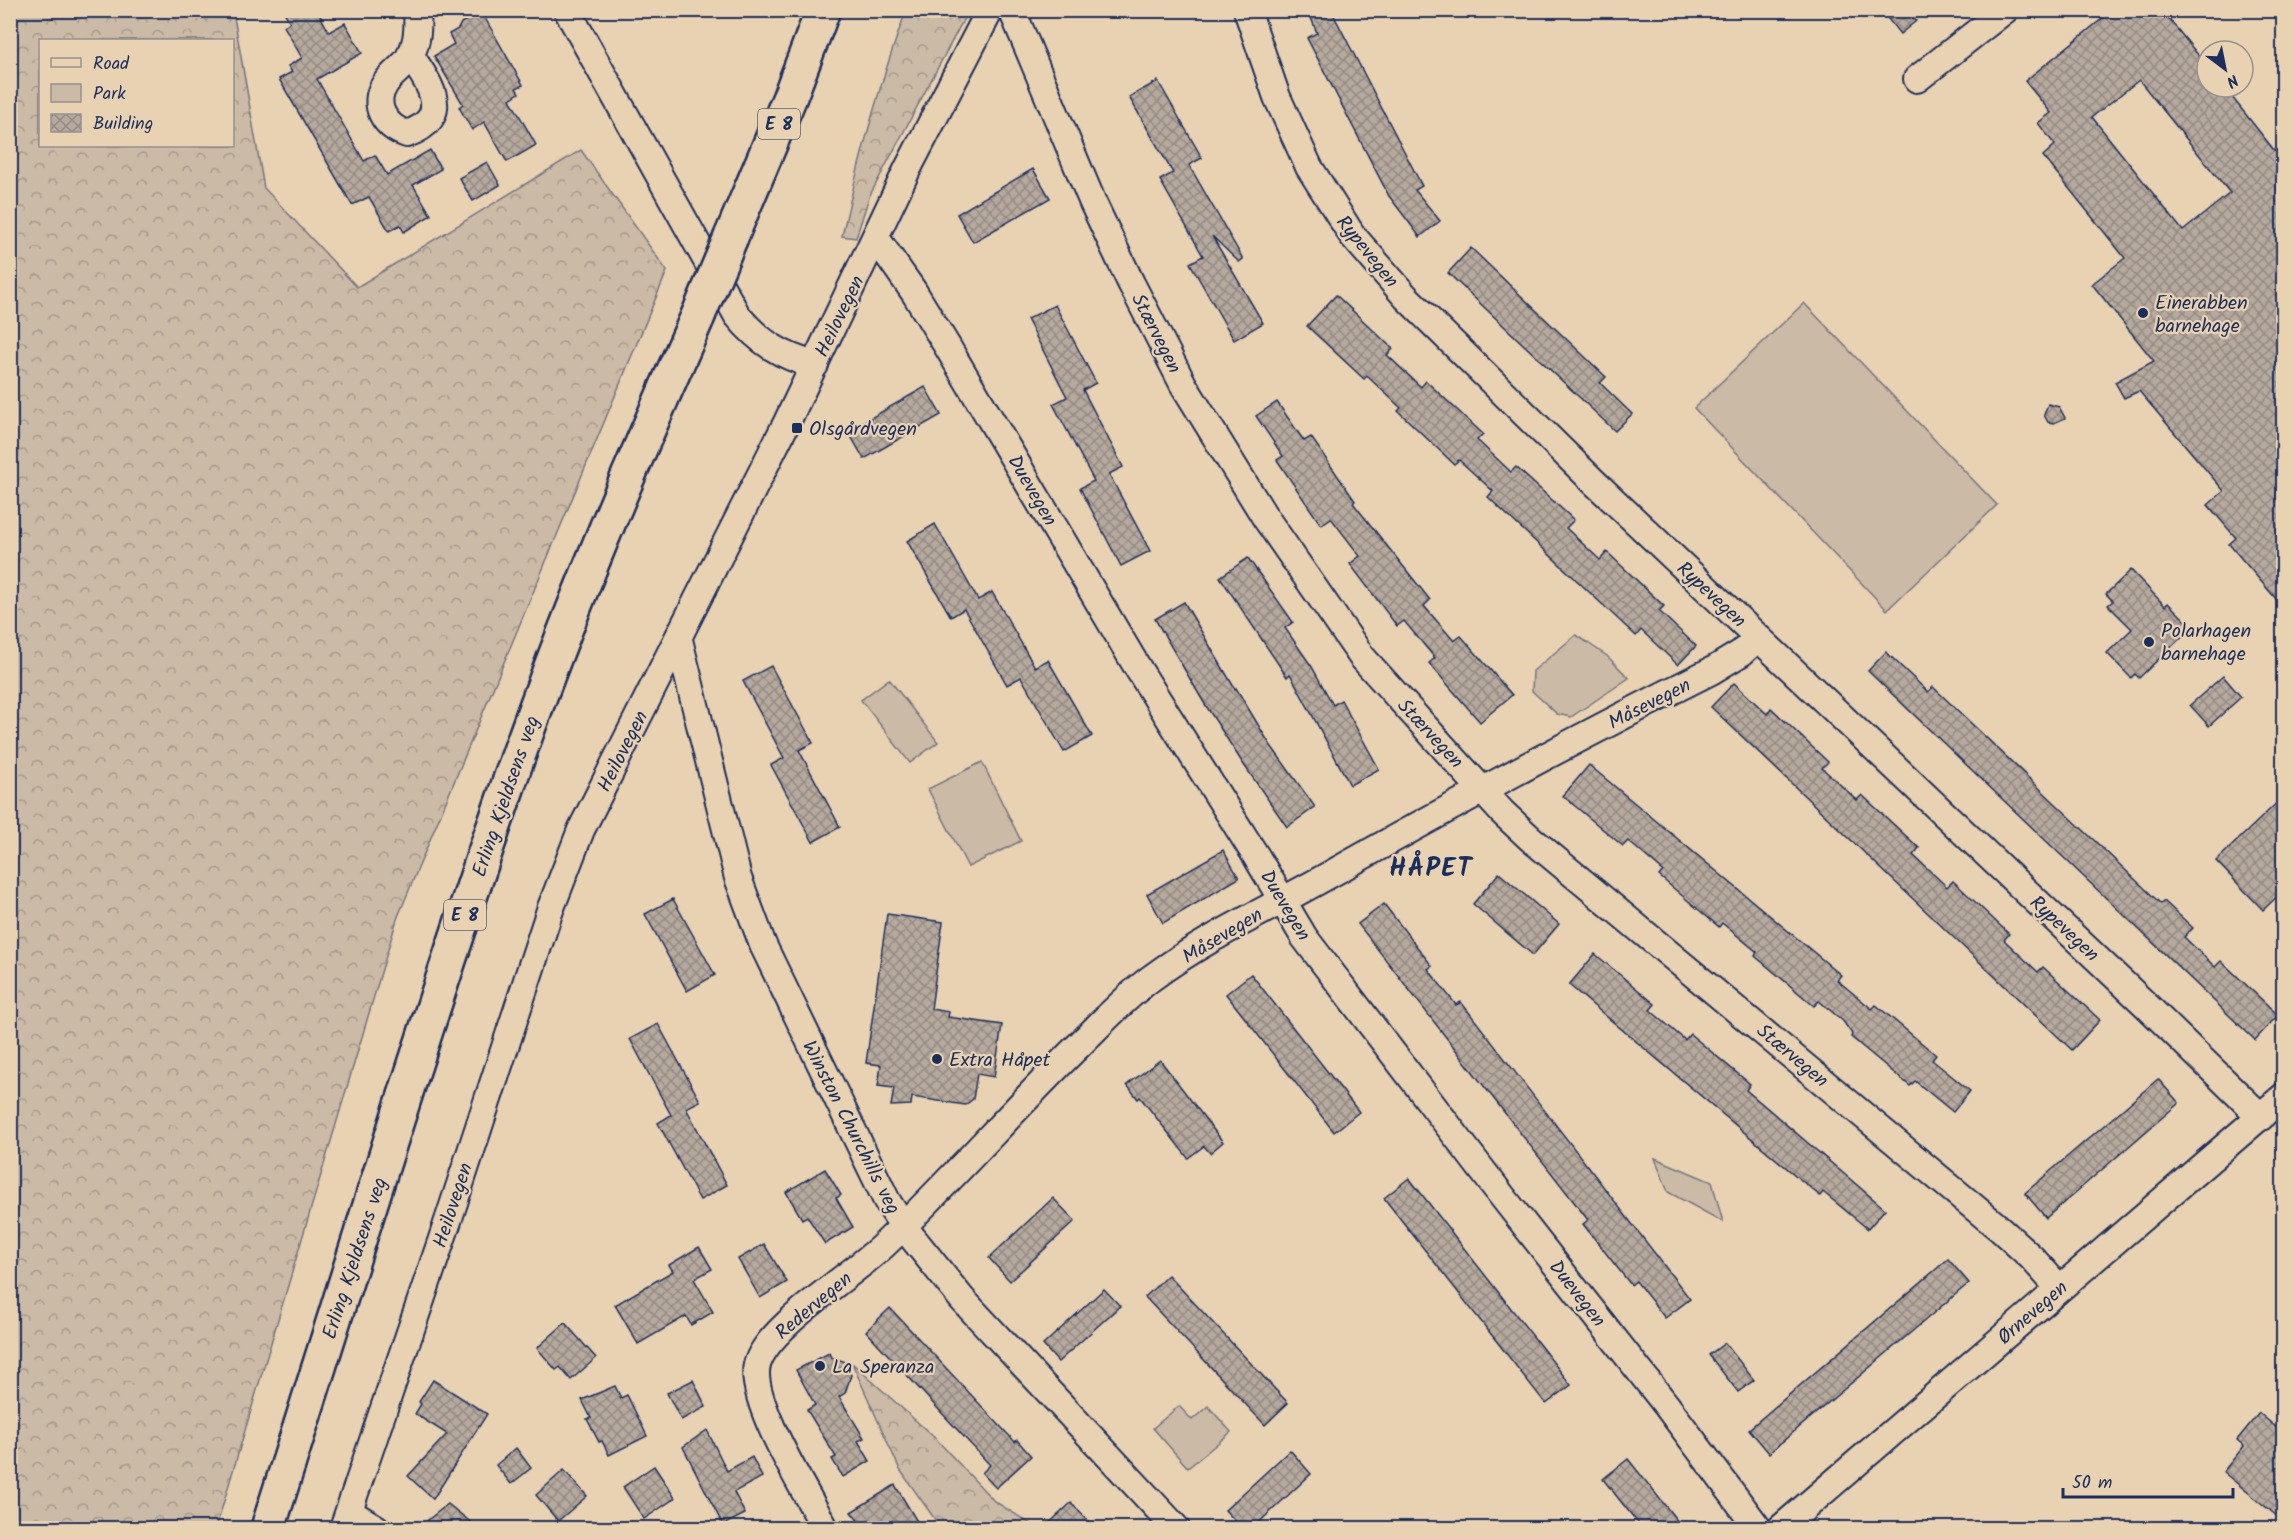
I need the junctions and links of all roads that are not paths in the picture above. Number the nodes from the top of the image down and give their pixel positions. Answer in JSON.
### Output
{"nodes":[{"id":1,"x":417,"y":10,"type":"edge"},
{"id":2,"x":567,"y":10,"type":"edge"},
{"id":3,"x":823,"y":10,"type":"edge"},
{"id":4,"x":990,"y":10,"type":"edge"},
{"id":5,"x":1012,"y":10,"type":"edge"},
{"id":6,"x":1248,"y":10,"type":"edge"},
{"id":7,"x":2005,"y":10,"type":"edge"},
{"id":8,"x":411,"y":56,"type":"dead end"},
{"id":9,"x":1917,"y":79,"type":"dead end"},
{"id":10,"x":876,"y":238,"type":"junction"},
{"id":11,"x":815,"y":365,"type":"junction"},
{"id":12,"x":1758,"y":638,"type":"junction"},
{"id":13,"x":679,"y":640,"type":"junction"},
{"id":14,"x":1482,"y":790,"type":"junction"},
{"id":15,"x":1282,"y":900,"type":"junction"},
{"id":16,"x":2283,"y":1096,"type":"edge"},
{"id":17,"x":2260,"y":1117,"type":"junction"},
{"id":18,"x":903,"y":1226,"type":"junction"},
{"id":19,"x":2059,"y":1288,"type":"junction"},
{"id":20,"x":346,"y":1520,"type":"edge"},
{"id":21,"x":268,"y":1528,"type":"edge"},
{"id":22,"x":376,"y":1528,"type":"edge"},
{"id":23,"x":825,"y":1528,"type":"edge"},
{"id":24,"x":1176,"y":1528,"type":"edge"},
{"id":25,"x":1758,"y":1528,"type":"edge"},
{"id":26,"x":1781,"y":1528,"type":"edge"}],
"edges":[{"from":1,"to":8,"type":"street"},
{"from":2,"to":11,"type":"street"},
{"from":3,"to":21,"type":"highway","name":"Erling Kjeldsens veg","number":"E 8","bridge":true},
{"from":4,"to":10,"type":"street","name":"Heilovegen"},
{"from":5,"to":14,"type":"street","name":"Stærvegen"},
{"from":6,"to":12,"type":"street","name":"Rypevegen"},
{"from":7,"to":9,"type":"street"},
{"from":10,"to":11,"type":"street","name":"Heilovegen"},
{"from":10,"to":15,"type":"street","name":"Duevegen"},
{"from":11,"to":13,"type":"street","name":"Heilovegen"},
{"from":12,"to":14,"type":"street","name":"Måsevegen"},
{"from":12,"to":17,"type":"street","name":"Rypevegen"},
{"from":13,"to":18,"type":"street","name":"Winston Churchills veg"},
{"from":13,"to":20,"type":"street","name":"Heilovegen"},
{"from":14,"to":15,"type":"street","name":"Måsevegen"},
{"from":14,"to":19,"type":"street","name":"Stærvegen"},
{"from":15,"to":18,"type":"street","name":"Måsevegen"},
{"from":15,"to":25,"type":"street","name":"Duevegen"},
{"from":16,"to":17,"type":"street","name":"Ørnevegen"},
{"from":17,"to":19,"type":"street","name":"Ørnevegen"},
{"from":18,"to":23,"type":"street","name":"Redervegen"},
{"from":18,"to":24,"type":"street","name":"Winston Churchills veg"},
{"from":19,"to":26,"type":"street","name":"Ørnevegen"},
{"from":20,"to":22,"type":"street"}]}
